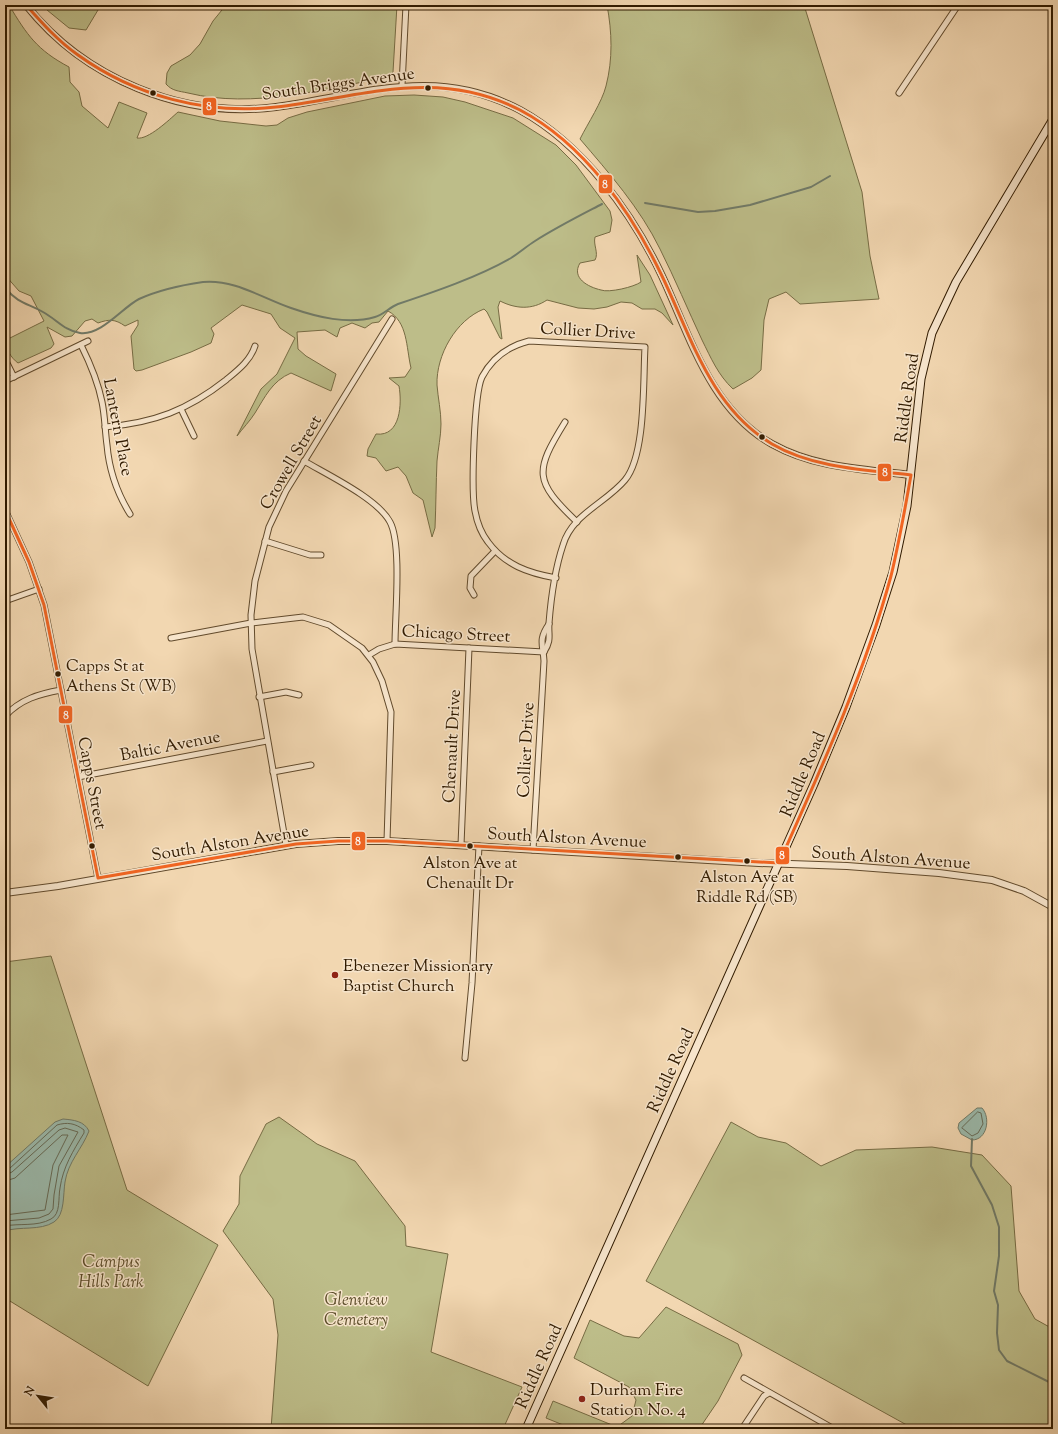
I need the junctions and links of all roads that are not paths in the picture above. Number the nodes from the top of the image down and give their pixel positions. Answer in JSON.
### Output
{"nodes":[{"id":1,"x":26,"y":5,"type":"edge"},
{"id":2,"x":406,"y":5,"type":"edge"},
{"id":3,"x":958,"y":5,"type":"edge"},
{"id":4,"x":402,"y":86,"type":"junction"},
{"id":5,"x":899,"y":93,"type":"dead end"},
{"id":6,"x":1053,"y":119,"type":"edge"},
{"id":7,"x":392,"y":319,"type":"dead end"},
{"id":8,"x":88,"y":341,"type":"dead end"},
{"id":9,"x":81,"y":345,"type":"junction"},
{"id":10,"x":255,"y":346,"type":"dead end"},
{"id":11,"x":5,"y":359,"type":"edge"},
{"id":12,"x":14,"y":377,"type":"junction"},
{"id":13,"x":5,"y":381,"type":"edge"},
{"id":14,"x":181,"y":409,"type":"junction"},
{"id":15,"x":565,"y":422,"type":"dead end"},
{"id":16,"x":105,"y":427,"type":"junction"},
{"id":17,"x":194,"y":436,"type":"dead end"},
{"id":18,"x":304,"y":461,"type":"junction"},
{"id":19,"x":911,"y":475,"type":"junction"},
{"id":20,"x":5,"y":510,"type":"edge"},
{"id":21,"x":130,"y":514,"type":"dead end"},
{"id":22,"x":576,"y":522,"type":"junction"},
{"id":23,"x":265,"y":541,"type":"junction"},
{"id":24,"x":495,"y":551,"type":"junction"},
{"id":25,"x":321,"y":555,"type":"dead end"},
{"id":26,"x":556,"y":578,"type":"junction"},
{"id":27,"x":39,"y":589,"type":"junction"},
{"id":28,"x":474,"y":595,"type":"dead end"},
{"id":29,"x":5,"y":601,"type":"edge"},
{"id":30,"x":251,"y":623,"type":"junction"},
{"id":31,"x":549,"y":624,"type":"junction"},
{"id":32,"x":171,"y":638,"type":"dead end"},
{"id":33,"x":395,"y":644,"type":"junction"},
{"id":34,"x":469,"y":648,"type":"junction"},
{"id":35,"x":544,"y":652,"type":"junction"},
{"id":36,"x":369,"y":655,"type":"junction"},
{"id":37,"x":61,"y":690,"type":"junction"},
{"id":38,"x":298,"y":695,"type":"dead end"},
{"id":39,"x":259,"y":697,"type":"junction"},
{"id":40,"x":5,"y":716,"type":"edge"},
{"id":41,"x":267,"y":741,"type":"junction"},
{"id":42,"x":311,"y":765,"type":"dead end"},
{"id":43,"x":273,"y":772,"type":"junction"},
{"id":44,"x":78,"y":777,"type":"junction"},
{"id":45,"x":387,"y":841,"type":"junction"},
{"id":46,"x":286,"y":845,"type":"junction"},
{"id":47,"x":461,"y":845,"type":"junction"},
{"id":48,"x":479,"y":846,"type":"junction"},
{"id":49,"x":533,"y":850,"type":"junction"},
{"id":50,"x":779,"y":863,"type":"junction"},
{"id":51,"x":98,"y":878,"type":"junction"},
{"id":52,"x":5,"y":893,"type":"edge"},
{"id":53,"x":1053,"y":907,"type":"edge"},
{"id":54,"x":465,"y":1058,"type":"dead end"},
{"id":55,"x":744,"y":1378,"type":"dead end"},
{"id":56,"x":769,"y":1393,"type":"junction"},
{"id":57,"x":823,"y":1426,"type":"edge"},
{"id":58,"x":526,"y":1429,"type":"edge"},
{"id":59,"x":742,"y":1429,"type":"edge"},
{"id":60,"x":834,"y":1429,"type":"edge"}],
"edges":[{"from":1,"to":4,"type":"street","name":"South Briggs Avenue"},
{"from":2,"to":4,"type":"street"},
{"from":3,"to":5,"type":"street"},
{"from":4,"to":19,"type":"street","name":"South Briggs Avenue"},
{"from":6,"to":19,"type":"main road","name":"Riddle Road"},
{"from":7,"to":18,"type":"street","name":"Crowell Street"},
{"from":8,"to":9,"type":"street"},
{"from":9,"to":12,"type":"street"},
{"from":9,"to":16,"type":"street","name":"Lantern Place"},
{"from":10,"to":14,"type":"street"},
{"from":11,"to":12,"type":"street"},
{"from":12,"to":13,"type":"street"},
{"from":14,"to":16,"type":"street"},
{"from":14,"to":17,"type":"street"},
{"from":15,"to":22,"type":"street"},
{"from":16,"to":21,"type":"street","name":"Lantern Place"},
{"from":18,"to":23,"type":"street","name":"Crowell Street"},
{"from":18,"to":33,"type":"street"},
{"from":19,"to":50,"type":"main road","name":"Riddle Road"},
{"from":20,"to":27,"type":"street","name":"Capps Street"},
{"from":22,"to":24,"type":"street","name":"Collier Drive"},
{"from":22,"to":26,"type":"street","name":"Collier Drive"},
{"from":23,"to":25,"type":"street"},
{"from":23,"to":30,"type":"street","name":"Crowell Street"},
{"from":24,"to":26,"type":"street","name":"Collier Drive"},
{"from":24,"to":28,"type":"street"},
{"from":26,"to":31,"type":"street","name":"Collier Drive"},
{"from":27,"to":29,"type":"street"},
{"from":27,"to":37,"type":"street","name":"Capps Street"},
{"from":30,"to":32,"type":"street"},
{"from":30,"to":36,"type":"street"},
{"from":30,"to":39,"type":"street","name":"Crowell Street"},
{"from":31,"to":35,"type":"street","name":"Collier Drive"},
{"from":31,"to":35,"type":"street","name":"Collier Drive"},
{"from":33,"to":34,"type":"street","name":"Chicago Street"},
{"from":33,"to":36,"type":"street","name":"Chicago Street"},
{"from":34,"to":35,"type":"street","name":"Chicago Street"},
{"from":34,"to":47,"type":"street","name":"Chenault Drive"},
{"from":35,"to":49,"type":"street","name":"Collier Drive"},
{"from":36,"to":45,"type":"street"},
{"from":37,"to":40,"type":"street"},
{"from":37,"to":44,"type":"street","name":"Capps Street"},
{"from":38,"to":39,"type":"street"},
{"from":39,"to":41,"type":"street","name":"Crowell Street"},
{"from":41,"to":43,"type":"street","name":"Crowell Street"},
{"from":41,"to":44,"type":"street","name":"Baltic Avenue"},
{"from":42,"to":43,"type":"street"},
{"from":43,"to":46,"type":"street","name":"Crowell Street"},
{"from":44,"to":51,"type":"street","name":"Capps Street"},
{"from":45,"to":46,"type":"street","name":"South Alston Avenue"},
{"from":45,"to":47,"type":"street","name":"South Alston Avenue"},
{"from":46,"to":51,"type":"street","name":"South Alston Avenue"},
{"from":47,"to":48,"type":"street","name":"South Alston Avenue"},
{"from":48,"to":49,"type":"street","name":"South Alston Avenue"},
{"from":48,"to":54,"type":"street"},
{"from":49,"to":50,"type":"street","name":"South Alston Avenue"},
{"from":50,"to":53,"type":"street","name":"South Alston Avenue"},
{"from":50,"to":58,"type":"main road","name":"Riddle Road"},
{"from":51,"to":52,"type":"street","name":"South Alston Avenue"},
{"from":55,"to":56,"type":"street"},
{"from":56,"to":57,"type":"street"},
{"from":56,"to":59,"type":"street"},
{"from":57,"to":60,"type":"street"}]}
